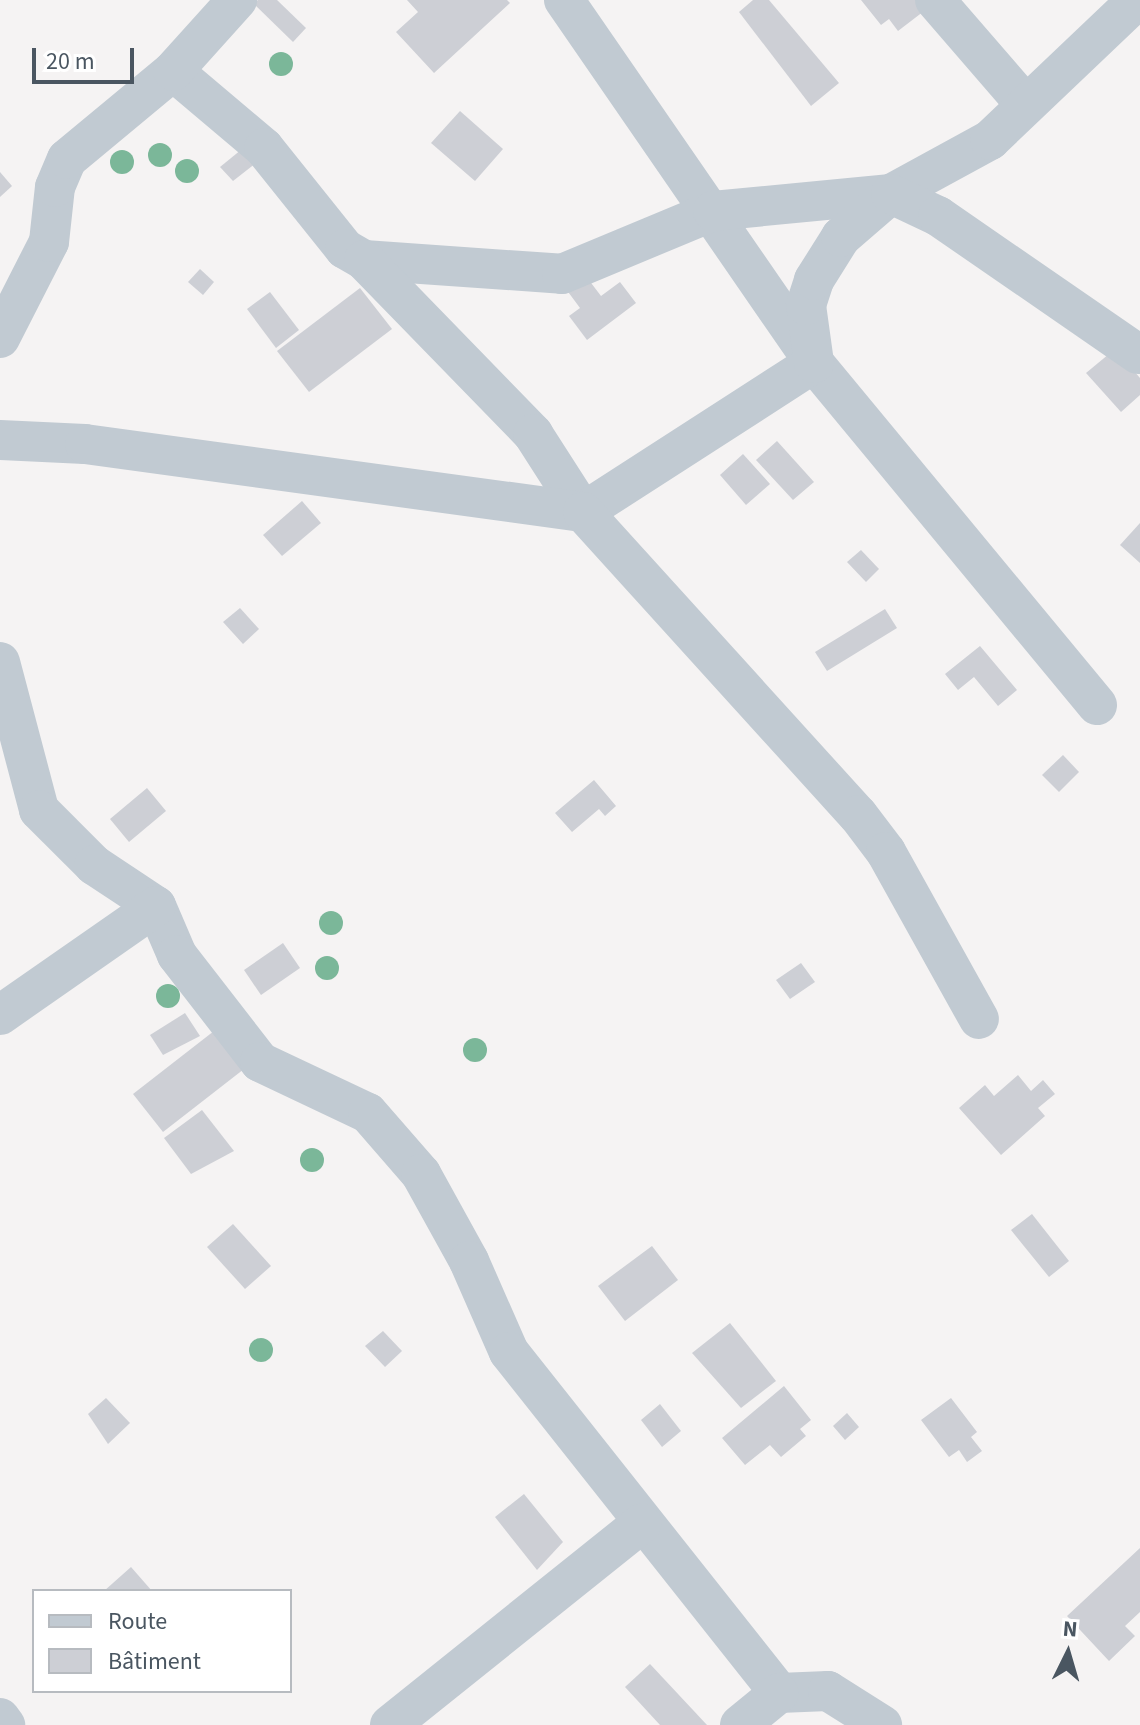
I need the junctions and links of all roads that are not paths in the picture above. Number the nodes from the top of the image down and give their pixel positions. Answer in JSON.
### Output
{"nodes":[{"id":1,"x":237,"y":0,"type":"edge"},
{"id":2,"x":564,"y":0,"type":"edge"},
{"id":3,"x":935,"y":0,"type":"edge"},
{"id":4,"x":1137,"y":0,"type":"edge"},
{"id":5,"x":173,"y":71,"type":"junction"},
{"id":6,"x":1026,"y":105,"type":"junction"},
{"id":7,"x":891,"y":194,"type":"junction"},
{"id":8,"x":713,"y":211,"type":"junction"},
{"id":9,"x":364,"y":260,"type":"junction"},
{"id":10,"x":0,"y":338,"type":"edge"},
{"id":11,"x":1138,"y":354,"type":"edge"},
{"id":12,"x":814,"y":363,"type":"junction"},
{"id":13,"x":0,"y":440,"type":"edge"},
{"id":14,"x":583,"y":512,"type":"junction"},
{"id":15,"x":0,"y":662,"type":"edge"},
{"id":16,"x":1097,"y":705,"type":"dead end"},
{"id":17,"x":156,"y":906,"type":"junction"},
{"id":18,"x":0,"y":1015,"type":"edge"},
{"id":19,"x":979,"y":1019,"type":"dead end"},
{"id":20,"x":641,"y":1524,"type":"junction"},
{"id":21,"x":779,"y":1693,"type":"junction"},
{"id":22,"x":0,"y":1718,"type":"edge"},
{"id":23,"x":5,"y":1725,"type":"edge"},
{"id":24,"x":390,"y":1725,"type":"edge"},
{"id":25,"x":740,"y":1725,"type":"edge"},
{"id":26,"x":882,"y":1725,"type":"edge"}],
"edges":[{"from":1,"to":5,"type":"street"},
{"from":2,"to":8,"type":"street"},
{"from":3,"to":6,"type":"street"},
{"from":4,"to":6,"type":"street"},
{"from":5,"to":9,"type":"street"},
{"from":5,"to":10,"type":"street"},
{"from":6,"to":7,"type":"street"},
{"from":7,"to":8,"type":"street"},
{"from":7,"to":11,"type":"street"},
{"from":7,"to":12,"type":"street"},
{"from":8,"to":9,"type":"street"},
{"from":8,"to":12,"type":"street"},
{"from":9,"to":14,"type":"street"},
{"from":12,"to":14,"type":"street"},
{"from":12,"to":16,"type":"street"},
{"from":13,"to":14,"type":"street"},
{"from":14,"to":19,"type":"street"},
{"from":15,"to":17,"type":"street"},
{"from":17,"to":18,"type":"street"},
{"from":17,"to":20,"type":"street"},
{"from":20,"to":21,"type":"street"},
{"from":20,"to":24,"type":"street"},
{"from":21,"to":25,"type":"street"},
{"from":21,"to":26,"type":"street"},
{"from":22,"to":23,"type":"street"}]}
